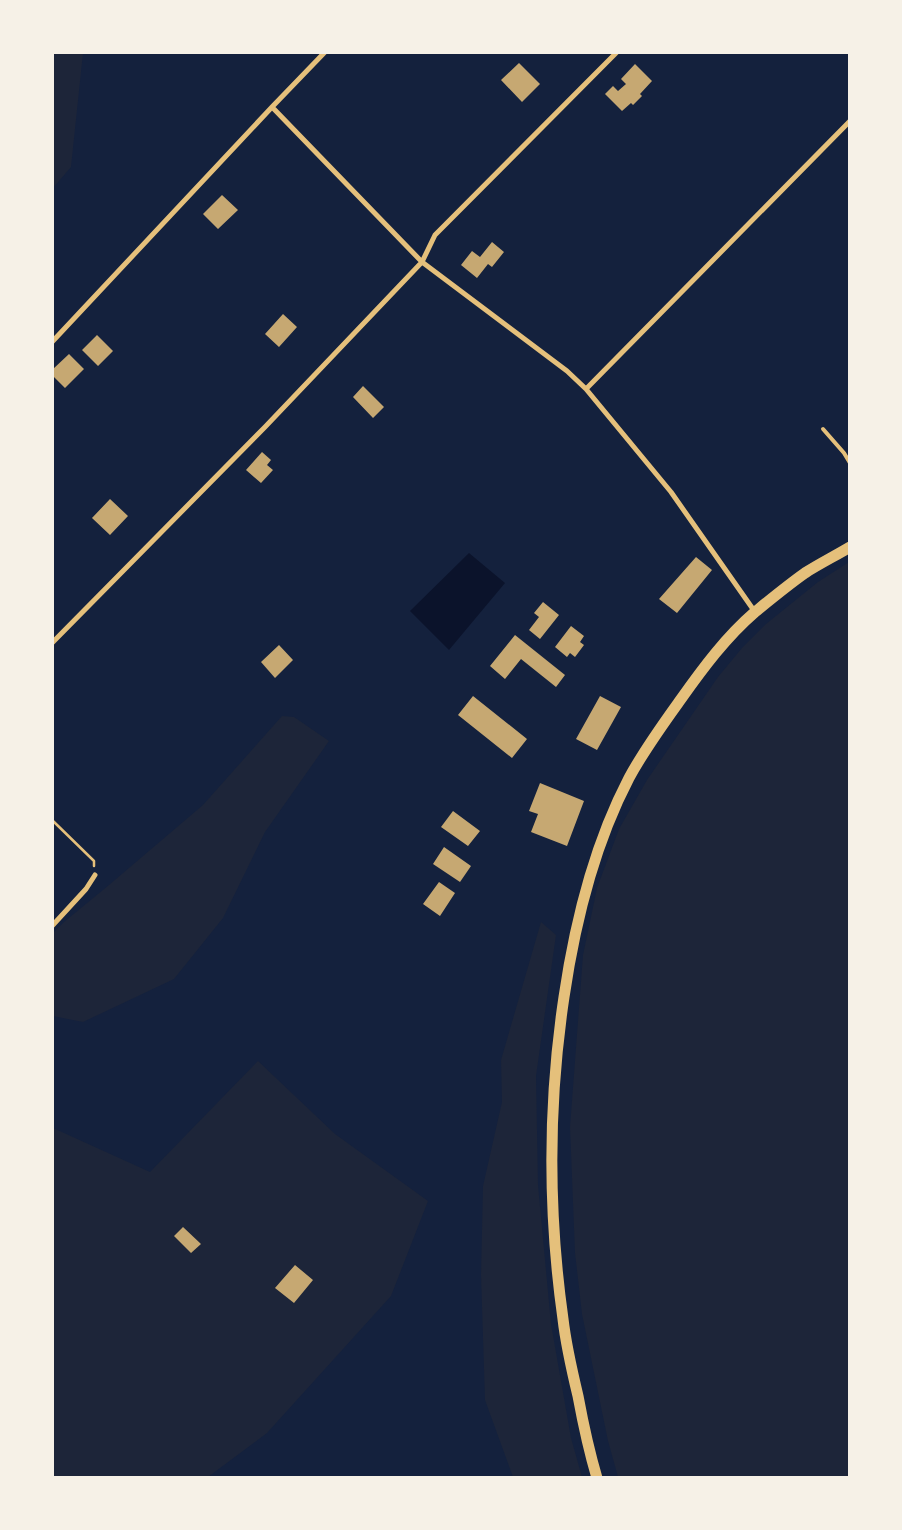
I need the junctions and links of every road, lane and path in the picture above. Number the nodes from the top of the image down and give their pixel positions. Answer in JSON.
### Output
{"nodes":[{"id":1,"x":325,"y":52,"type":"edge"},
{"id":2,"x":617,"y":52,"type":"edge"},
{"id":3,"x":272,"y":107,"type":"junction"},
{"id":4,"x":850,"y":121,"type":"edge"},
{"id":5,"x":422,"y":262,"type":"junction"},
{"id":6,"x":52,"y":342,"type":"edge"},
{"id":7,"x":586,"y":389,"type":"junction"},
{"id":8,"x":823,"y":429,"type":"dead end"},
{"id":9,"x":850,"y":463,"type":"edge"},
{"id":10,"x":850,"y":547,"type":"edge"},
{"id":11,"x":755,"y":612,"type":"junction"},
{"id":12,"x":52,"y":643,"type":"edge"},
{"id":13,"x":52,"y":820,"type":"edge"},
{"id":14,"x":96,"y":874,"type":"joint"},
{"id":15,"x":52,"y":926,"type":"edge"},
{"id":16,"x":597,"y":1478,"type":"edge"}],
"edges":[{"from":1,"to":3,"type":"street"},
{"from":2,"to":5,"type":"street"},
{"from":3,"to":5,"type":"street"},
{"from":3,"to":6,"type":"street"},
{"from":4,"to":7,"type":"street"},
{"from":5,"to":7,"type":"street"},
{"from":5,"to":12,"type":"street"},
{"from":7,"to":11,"type":"street"},
{"from":8,"to":9,"type":"lane"},
{"from":10,"to":11,"type":"main road"},
{"from":11,"to":16,"type":"main road"},
{"from":13,"to":14,"type":"path"},
{"from":14,"to":15,"type":"street"}]}
